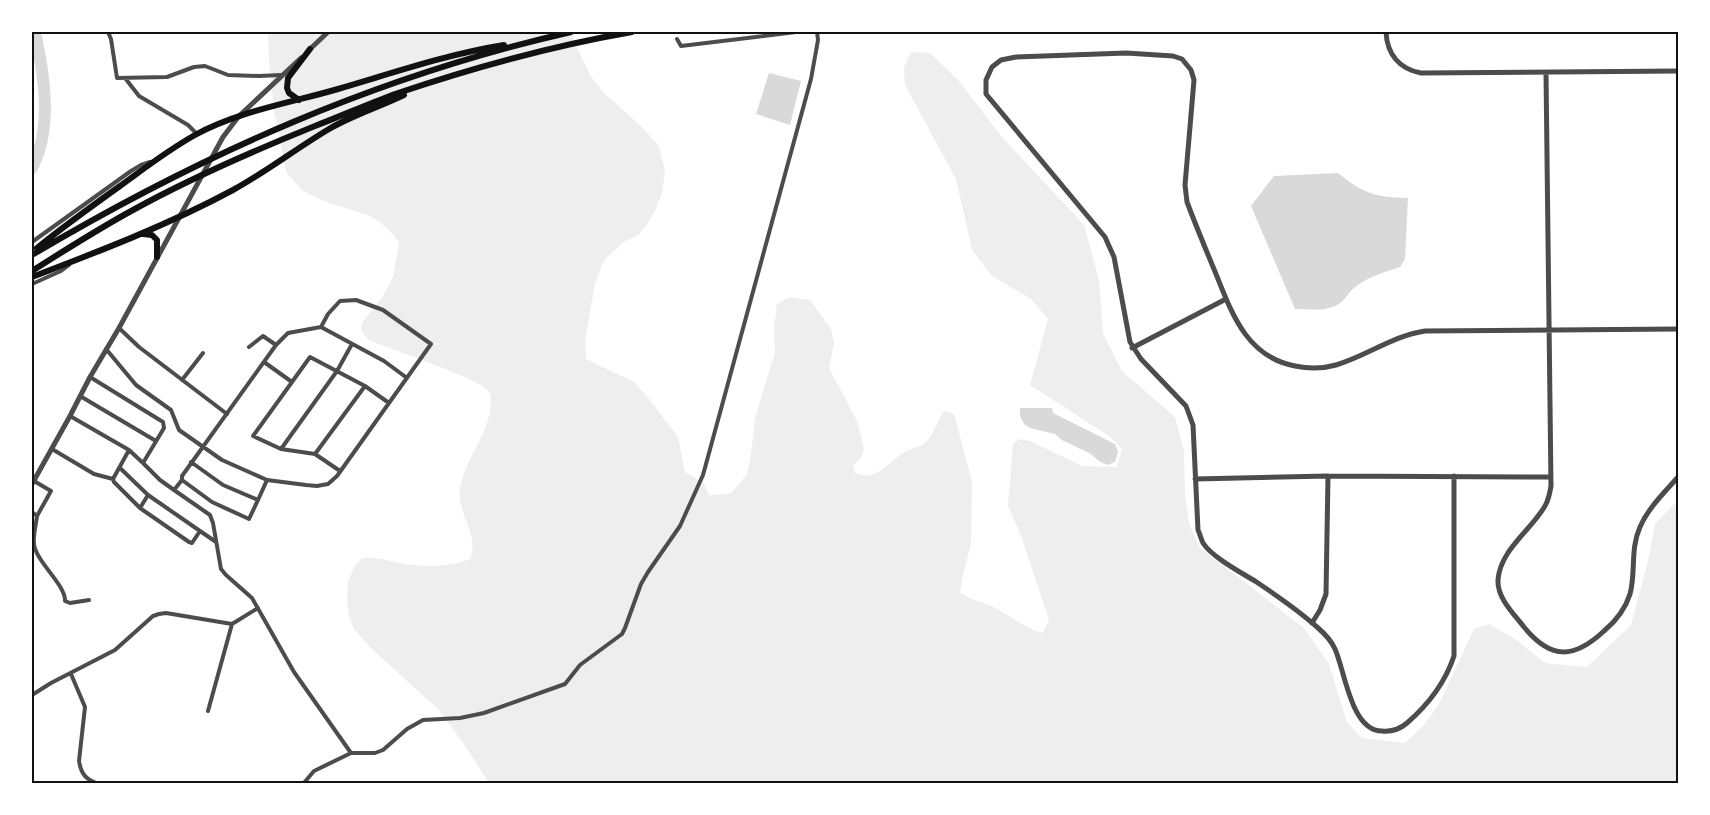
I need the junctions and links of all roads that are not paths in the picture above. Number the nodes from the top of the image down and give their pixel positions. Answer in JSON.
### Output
{"nodes":[{"id":1,"x":108,"y":32,"type":"edge"},
{"id":2,"x":328,"y":32,"type":"edge"},
{"id":3,"x":571,"y":32,"type":"edge"},
{"id":4,"x":632,"y":32,"type":"edge"},
{"id":5,"x":796,"y":32,"type":"edge"},
{"id":6,"x":817,"y":32,"type":"edge"},
{"id":7,"x":1386,"y":32,"type":"edge"},
{"id":8,"x":538,"y":39,"type":"junction"},
{"id":9,"x":677,"y":39,"type":"dead end"},
{"id":10,"x":310,"y":49,"type":"junction"},
{"id":11,"x":1678,"y":71,"type":"edge"},
{"id":12,"x":1546,"y":73,"type":"junction"},
{"id":13,"x":281,"y":75,"type":"junction"},
{"id":14,"x":124,"y":77,"type":"junction"},
{"id":15,"x":426,"y":84,"type":"junction"},
{"id":16,"x":299,"y":100,"type":"junction"},
{"id":17,"x":239,"y":116,"type":"junction"},
{"id":18,"x":197,"y":134,"type":"junction"},
{"id":19,"x":152,"y":161,"type":"junction"},
{"id":20,"x":178,"y":217,"type":"junction"},
{"id":21,"x":137,"y":235,"type":"junction"},
{"id":22,"x":32,"y":242,"type":"edge"},
{"id":23,"x":32,"y":254,"type":"edge"},
{"id":24,"x":157,"y":257,"type":"junction"},
{"id":25,"x":77,"y":260,"type":"junction"},
{"id":26,"x":32,"y":271,"type":"edge"},
{"id":27,"x":32,"y":277,"type":"edge"},
{"id":28,"x":32,"y":284,"type":"edge"},
{"id":29,"x":1226,"y":298,"type":"junction"},
{"id":30,"x":321,"y":327,"type":"junction"},
{"id":31,"x":119,"y":328,"type":"junction"},
{"id":32,"x":1550,"y":329,"type":"junction"},
{"id":33,"x":1678,"y":329,"type":"edge"},
{"id":34,"x":352,"y":344,"type":"junction"},
{"id":35,"x":276,"y":345,"type":"junction"},
{"id":36,"x":249,"y":347,"type":"dead end"},
{"id":37,"x":1132,"y":348,"type":"junction"},
{"id":38,"x":106,"y":349,"type":"junction"},
{"id":39,"x":203,"y":353,"type":"dead end"},
{"id":40,"x":264,"y":362,"type":"junction"},
{"id":41,"x":338,"y":371,"type":"junction"},
{"id":42,"x":90,"y":377,"type":"junction"},
{"id":43,"x":407,"y":378,"type":"junction"},
{"id":44,"x":182,"y":380,"type":"junction"},
{"id":45,"x":292,"y":382,"type":"junction"},
{"id":46,"x":365,"y":386,"type":"junction"},
{"id":47,"x":80,"y":396,"type":"junction"},
{"id":48,"x":389,"y":403,"type":"junction"},
{"id":49,"x":227,"y":414,"type":"junction"},
{"id":50,"x":70,"y":416,"type":"junction"},
{"id":51,"x":156,"y":441,"type":"junction"},
{"id":52,"x":203,"y":446,"type":"junction"},
{"id":53,"x":281,"y":449,"type":"junction"},
{"id":54,"x":52,"y":450,"type":"junction"},
{"id":55,"x":129,"y":450,"type":"junction"},
{"id":56,"x":315,"y":454,"type":"junction"},
{"id":57,"x":191,"y":462,"type":"junction"},
{"id":58,"x":143,"y":464,"type":"junction"},
{"id":59,"x":120,"y":468,"type":"junction"},
{"id":60,"x":340,"y":471,"type":"junction"},
{"id":61,"x":1328,"y":476,"type":"junction"},
{"id":62,"x":1454,"y":476,"type":"junction"},
{"id":63,"x":1551,"y":477,"type":"junction"},
{"id":64,"x":1678,"y":477,"type":"edge"},
{"id":65,"x":113,"y":479,"type":"junction"},
{"id":66,"x":1195,"y":479,"type":"junction"},
{"id":67,"x":182,"y":480,"type":"junction"},
{"id":68,"x":267,"y":480,"type":"junction"},
{"id":69,"x":33,"y":482,"type":"edge"},
{"id":70,"x":174,"y":490,"type":"junction"},
{"id":71,"x":148,"y":495,"type":"junction"},
{"id":72,"x":258,"y":500,"type":"junction"},
{"id":73,"x":140,"y":508,"type":"junction"},
{"id":74,"x":32,"y":512,"type":"edge"},
{"id":75,"x":37,"y":516,"type":"junction"},
{"id":76,"x":200,"y":531,"type":"junction"},
{"id":77,"x":216,"y":542,"type":"junction"},
{"id":78,"x":89,"y":600,"type":"dead end"},
{"id":79,"x":258,"y":608,"type":"junction"},
{"id":80,"x":1312,"y":623,"type":"junction"},
{"id":81,"x":232,"y":624,"type":"junction"},
{"id":82,"x":71,"y":674,"type":"junction"},
{"id":83,"x":32,"y":695,"type":"edge"},
{"id":84,"x":208,"y":711,"type":"dead end"},
{"id":85,"x":351,"y":753,"type":"junction"},
{"id":86,"x":99,"y":783,"type":"edge"},
{"id":87,"x":303,"y":783,"type":"edge"}],
"edges":[{"from":1,"to":14,"type":"street"},
{"from":2,"to":10,"type":"street"},
{"from":3,"to":8,"type":"main road"},
{"from":4,"to":15,"type":"main road"},
{"from":5,"to":9,"type":"street"},
{"from":6,"to":85,"type":"street"},
{"from":7,"to":12,"type":"street"},
{"from":8,"to":16,"type":"main road"},
{"from":8,"to":23,"type":"main road"},
{"from":10,"to":13,"type":"street"},
{"from":10,"to":16,"type":"main road"},
{"from":11,"to":12,"type":"street"},
{"from":12,"to":32,"type":"street"},
{"from":13,"to":14,"type":"street"},
{"from":13,"to":17,"type":"street"},
{"from":14,"to":18,"type":"street"},
{"from":15,"to":20,"type":"main road"},
{"from":15,"to":26,"type":"main road"},
{"from":16,"to":17,"type":"main road"},
{"from":17,"to":18,"type":"main road"},
{"from":17,"to":20,"type":"street"},
{"from":18,"to":19,"type":"main road"},
{"from":19,"to":22,"type":"street"},
{"from":19,"to":23,"type":"main road"},
{"from":20,"to":21,"type":"main road"},
{"from":20,"to":24,"type":"street"},
{"from":21,"to":24,"type":"main road"},
{"from":21,"to":25,"type":"main road"},
{"from":24,"to":31,"type":"street"},
{"from":25,"to":27,"type":"main road"},
{"from":25,"to":28,"type":"street"},
{"from":29,"to":32,"type":"street"},
{"from":29,"to":37,"type":"street"},
{"from":29,"to":37,"type":"street"},
{"from":30,"to":34,"type":"street"},
{"from":30,"to":35,"type":"street"},
{"from":30,"to":43,"type":"street"},
{"from":31,"to":38,"type":"street"},
{"from":31,"to":44,"type":"street"},
{"from":32,"to":33,"type":"street"},
{"from":32,"to":63,"type":"street"},
{"from":34,"to":41,"type":"street"},
{"from":34,"to":43,"type":"street"},
{"from":35,"to":36,"type":"street"},
{"from":35,"to":40,"type":"street"},
{"from":37,"to":66,"type":"street"},
{"from":38,"to":42,"type":"street"},
{"from":38,"to":52,"type":"street"},
{"from":39,"to":44,"type":"street"},
{"from":40,"to":45,"type":"street"},
{"from":40,"to":49,"type":"street"},
{"from":41,"to":45,"type":"street"},
{"from":41,"to":46,"type":"street"},
{"from":41,"to":53,"type":"street"},
{"from":42,"to":47,"type":"street"},
{"from":42,"to":51,"type":"street"},
{"from":43,"to":48,"type":"street"},
{"from":44,"to":49,"type":"street"},
{"from":45,"to":53,"type":"street"},
{"from":46,"to":48,"type":"street"},
{"from":46,"to":56,"type":"street"},
{"from":47,"to":50,"type":"street"},
{"from":47,"to":51,"type":"street"},
{"from":48,"to":60,"type":"street"},
{"from":49,"to":52,"type":"street"},
{"from":50,"to":54,"type":"street"},
{"from":50,"to":55,"type":"street"},
{"from":51,"to":58,"type":"street"},
{"from":52,"to":57,"type":"street"},
{"from":52,"to":68,"type":"street"},
{"from":53,"to":56,"type":"street"},
{"from":54,"to":65,"type":"street"},
{"from":54,"to":69,"type":"street"},
{"from":55,"to":58,"type":"street"},
{"from":55,"to":59,"type":"street"},
{"from":56,"to":60,"type":"street"},
{"from":57,"to":67,"type":"street"},
{"from":57,"to":72,"type":"street"},
{"from":58,"to":70,"type":"street"},
{"from":59,"to":65,"type":"street"},
{"from":59,"to":71,"type":"street"},
{"from":60,"to":68,"type":"street"},
{"from":61,"to":62,"type":"street"},
{"from":61,"to":66,"type":"street"},
{"from":61,"to":80,"type":"street"},
{"from":62,"to":63,"type":"street"},
{"from":62,"to":80,"type":"street"},
{"from":63,"to":64,"type":"street"},
{"from":65,"to":73,"type":"street"},
{"from":66,"to":80,"type":"street"},
{"from":67,"to":70,"type":"street"},
{"from":67,"to":72,"type":"street"},
{"from":68,"to":72,"type":"street"},
{"from":69,"to":75,"type":"street"},
{"from":70,"to":77,"type":"street"},
{"from":71,"to":73,"type":"street"},
{"from":71,"to":76,"type":"street"},
{"from":73,"to":76,"type":"street"},
{"from":74,"to":75,"type":"street"},
{"from":75,"to":78,"type":"street"},
{"from":76,"to":77,"type":"street"},
{"from":77,"to":79,"type":"street"},
{"from":79,"to":81,"type":"street"},
{"from":79,"to":85,"type":"street"},
{"from":81,"to":82,"type":"street"},
{"from":81,"to":84,"type":"street"},
{"from":82,"to":83,"type":"street"},
{"from":82,"to":86,"type":"street"},
{"from":85,"to":87,"type":"street"}]}
